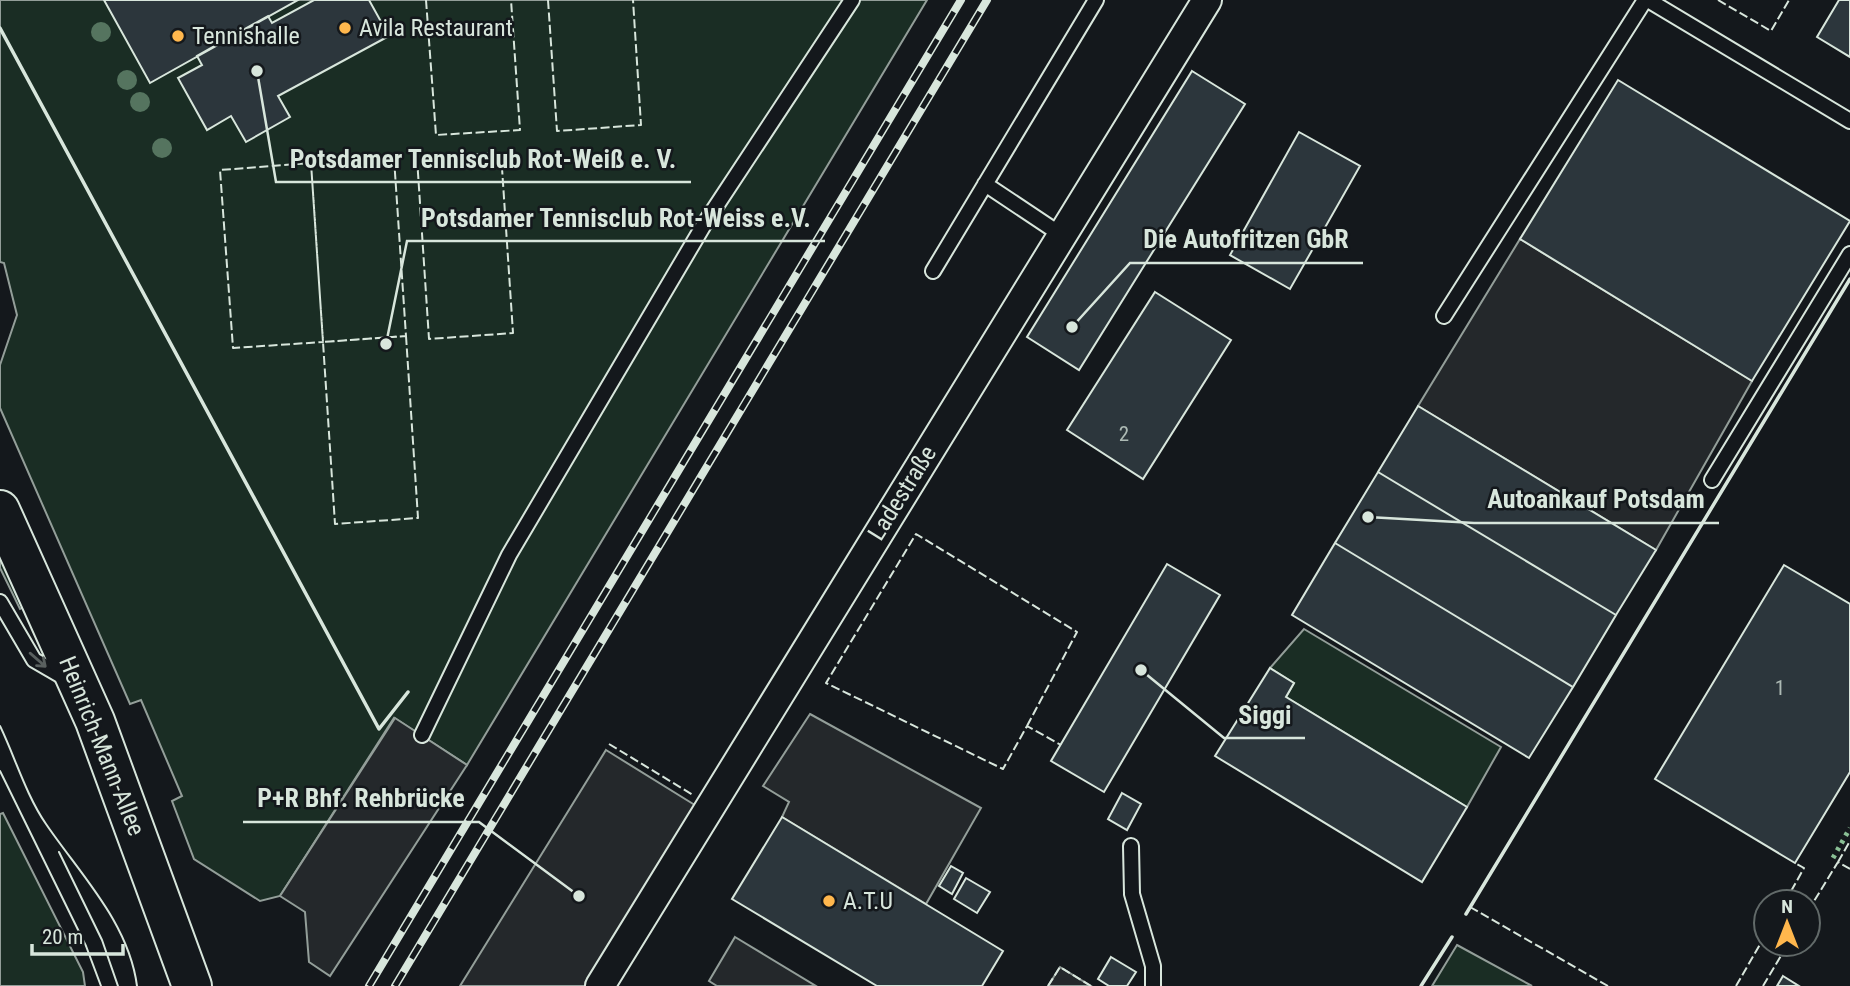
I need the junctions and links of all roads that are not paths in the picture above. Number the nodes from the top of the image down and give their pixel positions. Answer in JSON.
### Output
{"nodes":[{"id":1,"x":852,"y":0,"type":"edge"},
{"id":2,"x":1096,"y":0,"type":"edge"},
{"id":3,"x":1207,"y":0,"type":"edge"},
{"id":4,"x":1646,"y":0,"type":"edge"},
{"id":5,"x":1850,"y":121,"type":"edge"},
{"id":6,"x":985,"y":184,"type":"junction"},
{"id":7,"x":1063,"y":236,"type":"junction"},
{"id":8,"x":1850,"y":254,"type":"edge"},
{"id":9,"x":933,"y":271,"type":"dead end"},
{"id":10,"x":1444,"y":316,"type":"dead end"},
{"id":11,"x":1712,"y":480,"type":"dead end"},
{"id":12,"x":0,"y":510,"type":"edge"},
{"id":13,"x":0,"y":602,"type":"edge"},
{"id":14,"x":81,"y":687,"type":"junction"},
{"id":15,"x":422,"y":735,"type":"dead end"},
{"id":16,"x":1131,"y":846,"type":"dead end"},
{"id":17,"x":192,"y":986,"type":"edge"},
{"id":18,"x":600,"y":986,"type":"edge"},
{"id":19,"x":1153,"y":986,"type":"edge"}],
"edges":[{"from":1,"to":15,"type":"lane"},
{"from":2,"to":6,"type":"lane"},
{"from":3,"to":7,"type":"street","name":"Ladestraße"},
{"from":4,"to":5,"type":"lane"},
{"from":4,"to":10,"type":"lane"},
{"from":6,"to":7,"type":"lane"},
{"from":6,"to":9,"type":"lane"},
{"from":7,"to":18,"type":"street","name":"Ladestraße"},
{"from":8,"to":11,"type":"lane"},
{"from":12,"to":14,"type":"main road","name":"Heinrich-Mann-Allee"},
{"from":13,"to":14,"type":"lane","one_way":true},
{"from":14,"to":17,"type":"main road","name":"Heinrich-Mann-Allee"},
{"from":16,"to":19,"type":"lane"}]}
